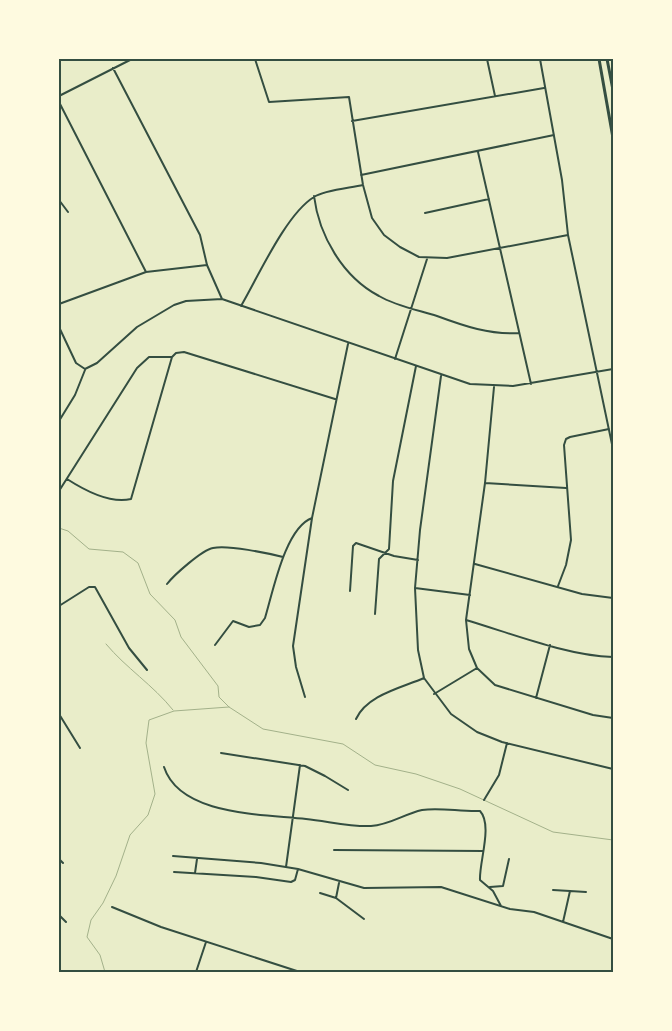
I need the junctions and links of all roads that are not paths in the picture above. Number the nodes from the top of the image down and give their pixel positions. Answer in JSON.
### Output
{"nodes":[{"id":1,"x":132,"y":59,"type":"edge"},
{"id":2,"x":255,"y":59,"type":"edge"},
{"id":3,"x":487,"y":59,"type":"edge"},
{"id":4,"x":541,"y":59,"type":"edge"},
{"id":5,"x":599,"y":59,"type":"edge"},
{"id":6,"x":607,"y":59,"type":"edge"},
{"id":7,"x":113,"y":68,"type":"junction"},
{"id":8,"x":544,"y":88,"type":"junction"},
{"id":9,"x":613,"y":90,"type":"edge"},
{"id":10,"x":59,"y":96,"type":"edge"},
{"id":11,"x":495,"y":96,"type":"junction"},
{"id":12,"x":59,"y":102,"type":"edge"},
{"id":13,"x":352,"y":121,"type":"junction"},
{"id":14,"x":554,"y":135,"type":"junction"},
{"id":15,"x":613,"y":138,"type":"edge"},
{"id":16,"x":478,"y":152,"type":"junction"},
{"id":17,"x":361,"y":175,"type":"junction"},
{"id":18,"x":363,"y":185,"type":"junction"},
{"id":19,"x":314,"y":196,"type":"junction"},
{"id":20,"x":489,"y":199,"type":"junction"},
{"id":21,"x":59,"y":200,"type":"edge"},
{"id":22,"x":68,"y":212,"type":"dead end"},
{"id":23,"x":425,"y":213,"type":"dead end"},
{"id":24,"x":568,"y":235,"type":"junction"},
{"id":25,"x":501,"y":249,"type":"junction"},
{"id":26,"x":427,"y":258,"type":"junction"},
{"id":27,"x":206,"y":265,"type":"junction"},
{"id":28,"x":146,"y":272,"type":"junction"},
{"id":29,"x":222,"y":299,"type":"junction"},
{"id":30,"x":59,"y":304,"type":"edge"},
{"id":31,"x":241,"y":307,"type":"junction"},
{"id":32,"x":411,"y":308,"type":"junction"},
{"id":33,"x":59,"y":327,"type":"edge"},
{"id":34,"x":519,"y":333,"type":"junction"},
{"id":35,"x":348,"y":343,"type":"junction"},
{"id":36,"x":172,"y":357,"type":"junction"},
{"id":37,"x":395,"y":359,"type":"junction"},
{"id":38,"x":416,"y":366,"type":"junction"},
{"id":39,"x":85,"y":369,"type":"junction"},
{"id":40,"x":613,"y":369,"type":"edge"},
{"id":41,"x":597,"y":372,"type":"junction"},
{"id":42,"x":441,"y":375,"type":"junction"},
{"id":43,"x":531,"y":384,"type":"junction"},
{"id":44,"x":494,"y":386,"type":"junction"},
{"id":45,"x":335,"y":399,"type":"junction"},
{"id":46,"x":59,"y":421,"type":"edge"},
{"id":47,"x":609,"y":429,"type":"junction"},
{"id":48,"x":613,"y":449,"type":"edge"},
{"id":49,"x":67,"y":479,"type":"junction"},
{"id":50,"x":485,"y":483,"type":"junction"},
{"id":51,"x":566,"y":488,"type":"junction"},
{"id":52,"x":59,"y":492,"type":"edge"},
{"id":53,"x":312,"y":518,"type":"junction"},
{"id":54,"x":386,"y":553,"type":"junction"},
{"id":55,"x":283,"y":557,"type":"junction"},
{"id":56,"x":418,"y":560,"type":"junction"},
{"id":57,"x":475,"y":564,"type":"junction"},
{"id":58,"x":167,"y":584,"type":"dead end"},
{"id":59,"x":558,"y":586,"type":"junction"},
{"id":60,"x":415,"y":588,"type":"junction"},
{"id":61,"x":350,"y":591,"type":"dead end"},
{"id":62,"x":470,"y":595,"type":"junction"},
{"id":63,"x":613,"y":598,"type":"edge"},
{"id":64,"x":59,"y":606,"type":"edge"},
{"id":65,"x":375,"y":614,"type":"dead end"},
{"id":66,"x":466,"y":620,"type":"junction"},
{"id":67,"x":215,"y":645,"type":"dead end"},
{"id":68,"x":550,"y":645,"type":"junction"},
{"id":69,"x":613,"y":657,"type":"edge"},
{"id":70,"x":477,"y":668,"type":"junction"},
{"id":71,"x":147,"y":670,"type":"dead end"},
{"id":72,"x":424,"y":678,"type":"junction"},
{"id":73,"x":434,"y":694,"type":"junction"},
{"id":74,"x":305,"y":697,"type":"dead end"},
{"id":75,"x":536,"y":699,"type":"junction"},
{"id":76,"x":59,"y":714,"type":"edge"},
{"id":77,"x":613,"y":718,"type":"edge"},
{"id":78,"x":356,"y":719,"type":"dead end"},
{"id":79,"x":507,"y":743,"type":"junction"},
{"id":80,"x":80,"y":748,"type":"dead end"},
{"id":81,"x":221,"y":753,"type":"dead end"},
{"id":82,"x":300,"y":765,"type":"junction"},
{"id":83,"x":164,"y":767,"type":"dead end"},
{"id":84,"x":613,"y":769,"type":"edge"},
{"id":85,"x":348,"y":790,"type":"dead end"},
{"id":86,"x":484,"y":800,"type":"dead end"},
{"id":87,"x":294,"y":818,"type":"junction"},
{"id":88,"x":334,"y":850,"type":"dead end"},
{"id":89,"x":483,"y":851,"type":"junction"},
{"id":90,"x":173,"y":856,"type":"dead end"},
{"id":91,"x":59,"y":859,"type":"edge"},
{"id":92,"x":197,"y":859,"type":"junction"},
{"id":93,"x":509,"y":859,"type":"dead end"},
{"id":94,"x":63,"y":863,"type":"dead end"},
{"id":95,"x":286,"y":867,"type":"junction"},
{"id":96,"x":298,"y":870,"type":"junction"},
{"id":97,"x":174,"y":872,"type":"dead end"},
{"id":98,"x":195,"y":873,"type":"junction"},
{"id":99,"x":339,"y":883,"type":"junction"},
{"id":100,"x":490,"y":887,"type":"junction"},
{"id":101,"x":553,"y":890,"type":"dead end"},
{"id":102,"x":570,"y":891,"type":"junction"},
{"id":103,"x":586,"y":892,"type":"dead end"},
{"id":104,"x":320,"y":893,"type":"dead end"},
{"id":105,"x":336,"y":898,"type":"junction"},
{"id":106,"x":501,"y":907,"type":"junction"},
{"id":107,"x":112,"y":908,"type":"dead end"},
{"id":108,"x":59,"y":915,"type":"edge"},
{"id":109,"x":364,"y":919,"type":"dead end"},
{"id":110,"x":66,"y":922,"type":"dead end"},
{"id":111,"x":564,"y":922,"type":"junction"},
{"id":112,"x":613,"y":939,"type":"edge"},
{"id":113,"x":206,"y":942,"type":"junction"},
{"id":114,"x":196,"y":972,"type":"edge"},
{"id":115,"x":300,"y":972,"type":"edge"}],
"edges":[{"from":1,"to":7,"type":"street"},
{"from":2,"to":13,"type":"street"},
{"from":3,"to":11,"type":"street"},
{"from":4,"to":8,"type":"street"},
{"from":5,"to":15,"type":"highway"},
{"from":6,"to":9,"type":"highway"},
{"from":7,"to":10,"type":"street"},
{"from":7,"to":27,"type":"street"},
{"from":8,"to":11,"type":"street"},
{"from":8,"to":14,"type":"street"},
{"from":11,"to":13,"type":"street"},
{"from":12,"to":28,"type":"street"},
{"from":13,"to":17,"type":"street"},
{"from":14,"to":16,"type":"street"},
{"from":14,"to":24,"type":"street"},
{"from":16,"to":17,"type":"street"},
{"from":16,"to":20,"type":"street"},
{"from":17,"to":18,"type":"street"},
{"from":18,"to":19,"type":"street"},
{"from":18,"to":26,"type":"street"},
{"from":19,"to":31,"type":"street"},
{"from":19,"to":32,"type":"street"},
{"from":20,"to":23,"type":"street"},
{"from":20,"to":25,"type":"street"},
{"from":21,"to":22,"type":"street"},
{"from":24,"to":25,"type":"street"},
{"from":24,"to":41,"type":"street"},
{"from":25,"to":26,"type":"street"},
{"from":25,"to":34,"type":"street"},
{"from":26,"to":32,"type":"street"},
{"from":27,"to":28,"type":"street"},
{"from":27,"to":29,"type":"street"},
{"from":28,"to":30,"type":"street"},
{"from":29,"to":31,"type":"street"},
{"from":29,"to":39,"type":"street"},
{"from":31,"to":35,"type":"street"},
{"from":32,"to":34,"type":"street"},
{"from":32,"to":37,"type":"street"},
{"from":33,"to":39,"type":"street"},
{"from":34,"to":43,"type":"street"},
{"from":35,"to":37,"type":"street"},
{"from":35,"to":45,"type":"street"},
{"from":36,"to":45,"type":"street"},
{"from":36,"to":49,"type":"street"},
{"from":36,"to":49,"type":"street"},
{"from":37,"to":38,"type":"street"},
{"from":38,"to":42,"type":"street"},
{"from":38,"to":54,"type":"street"},
{"from":39,"to":46,"type":"street"},
{"from":40,"to":41,"type":"street"},
{"from":41,"to":43,"type":"street"},
{"from":41,"to":47,"type":"street"},
{"from":42,"to":44,"type":"street"},
{"from":42,"to":56,"type":"street"},
{"from":43,"to":44,"type":"street"},
{"from":44,"to":50,"type":"street"},
{"from":45,"to":53,"type":"street"},
{"from":47,"to":48,"type":"street"},
{"from":47,"to":51,"type":"street"},
{"from":49,"to":52,"type":"street"},
{"from":50,"to":51,"type":"street"},
{"from":50,"to":57,"type":"street"},
{"from":51,"to":59,"type":"street"},
{"from":53,"to":55,"type":"street"},
{"from":53,"to":74,"type":"street"},
{"from":54,"to":56,"type":"street"},
{"from":54,"to":61,"type":"street"},
{"from":54,"to":65,"type":"street"},
{"from":55,"to":58,"type":"street"},
{"from":55,"to":67,"type":"street"},
{"from":56,"to":60,"type":"street"},
{"from":57,"to":59,"type":"street"},
{"from":57,"to":62,"type":"street"},
{"from":59,"to":63,"type":"street"},
{"from":60,"to":62,"type":"street"},
{"from":60,"to":72,"type":"street"},
{"from":62,"to":66,"type":"street"},
{"from":64,"to":71,"type":"street"},
{"from":66,"to":68,"type":"street"},
{"from":66,"to":70,"type":"street"},
{"from":68,"to":69,"type":"street"},
{"from":68,"to":75,"type":"street"},
{"from":70,"to":73,"type":"street"},
{"from":70,"to":75,"type":"street"},
{"from":72,"to":73,"type":"street"},
{"from":72,"to":78,"type":"street"},
{"from":73,"to":79,"type":"street"},
{"from":75,"to":77,"type":"street"},
{"from":76,"to":80,"type":"street"},
{"from":79,"to":84,"type":"street"},
{"from":79,"to":86,"type":"street"},
{"from":81,"to":82,"type":"street"},
{"from":82,"to":85,"type":"street"},
{"from":82,"to":87,"type":"street"},
{"from":83,"to":87,"type":"street"},
{"from":87,"to":89,"type":"street"},
{"from":87,"to":95,"type":"street"},
{"from":88,"to":89,"type":"street"},
{"from":89,"to":100,"type":"street"},
{"from":90,"to":92,"type":"street"},
{"from":91,"to":94,"type":"street"},
{"from":92,"to":95,"type":"street"},
{"from":92,"to":98,"type":"street"},
{"from":93,"to":100,"type":"street"},
{"from":95,"to":96,"type":"street"},
{"from":96,"to":98,"type":"street"},
{"from":96,"to":99,"type":"street"},
{"from":97,"to":98,"type":"street"},
{"from":99,"to":105,"type":"street"},
{"from":99,"to":106,"type":"street"},
{"from":100,"to":106,"type":"street"},
{"from":101,"to":102,"type":"street"},
{"from":102,"to":103,"type":"street"},
{"from":102,"to":111,"type":"street"},
{"from":104,"to":105,"type":"street"},
{"from":105,"to":109,"type":"street"},
{"from":106,"to":111,"type":"street"},
{"from":107,"to":113,"type":"street"},
{"from":108,"to":110,"type":"street"},
{"from":111,"to":112,"type":"street"},
{"from":113,"to":114,"type":"street"},
{"from":113,"to":115,"type":"street"}]}
